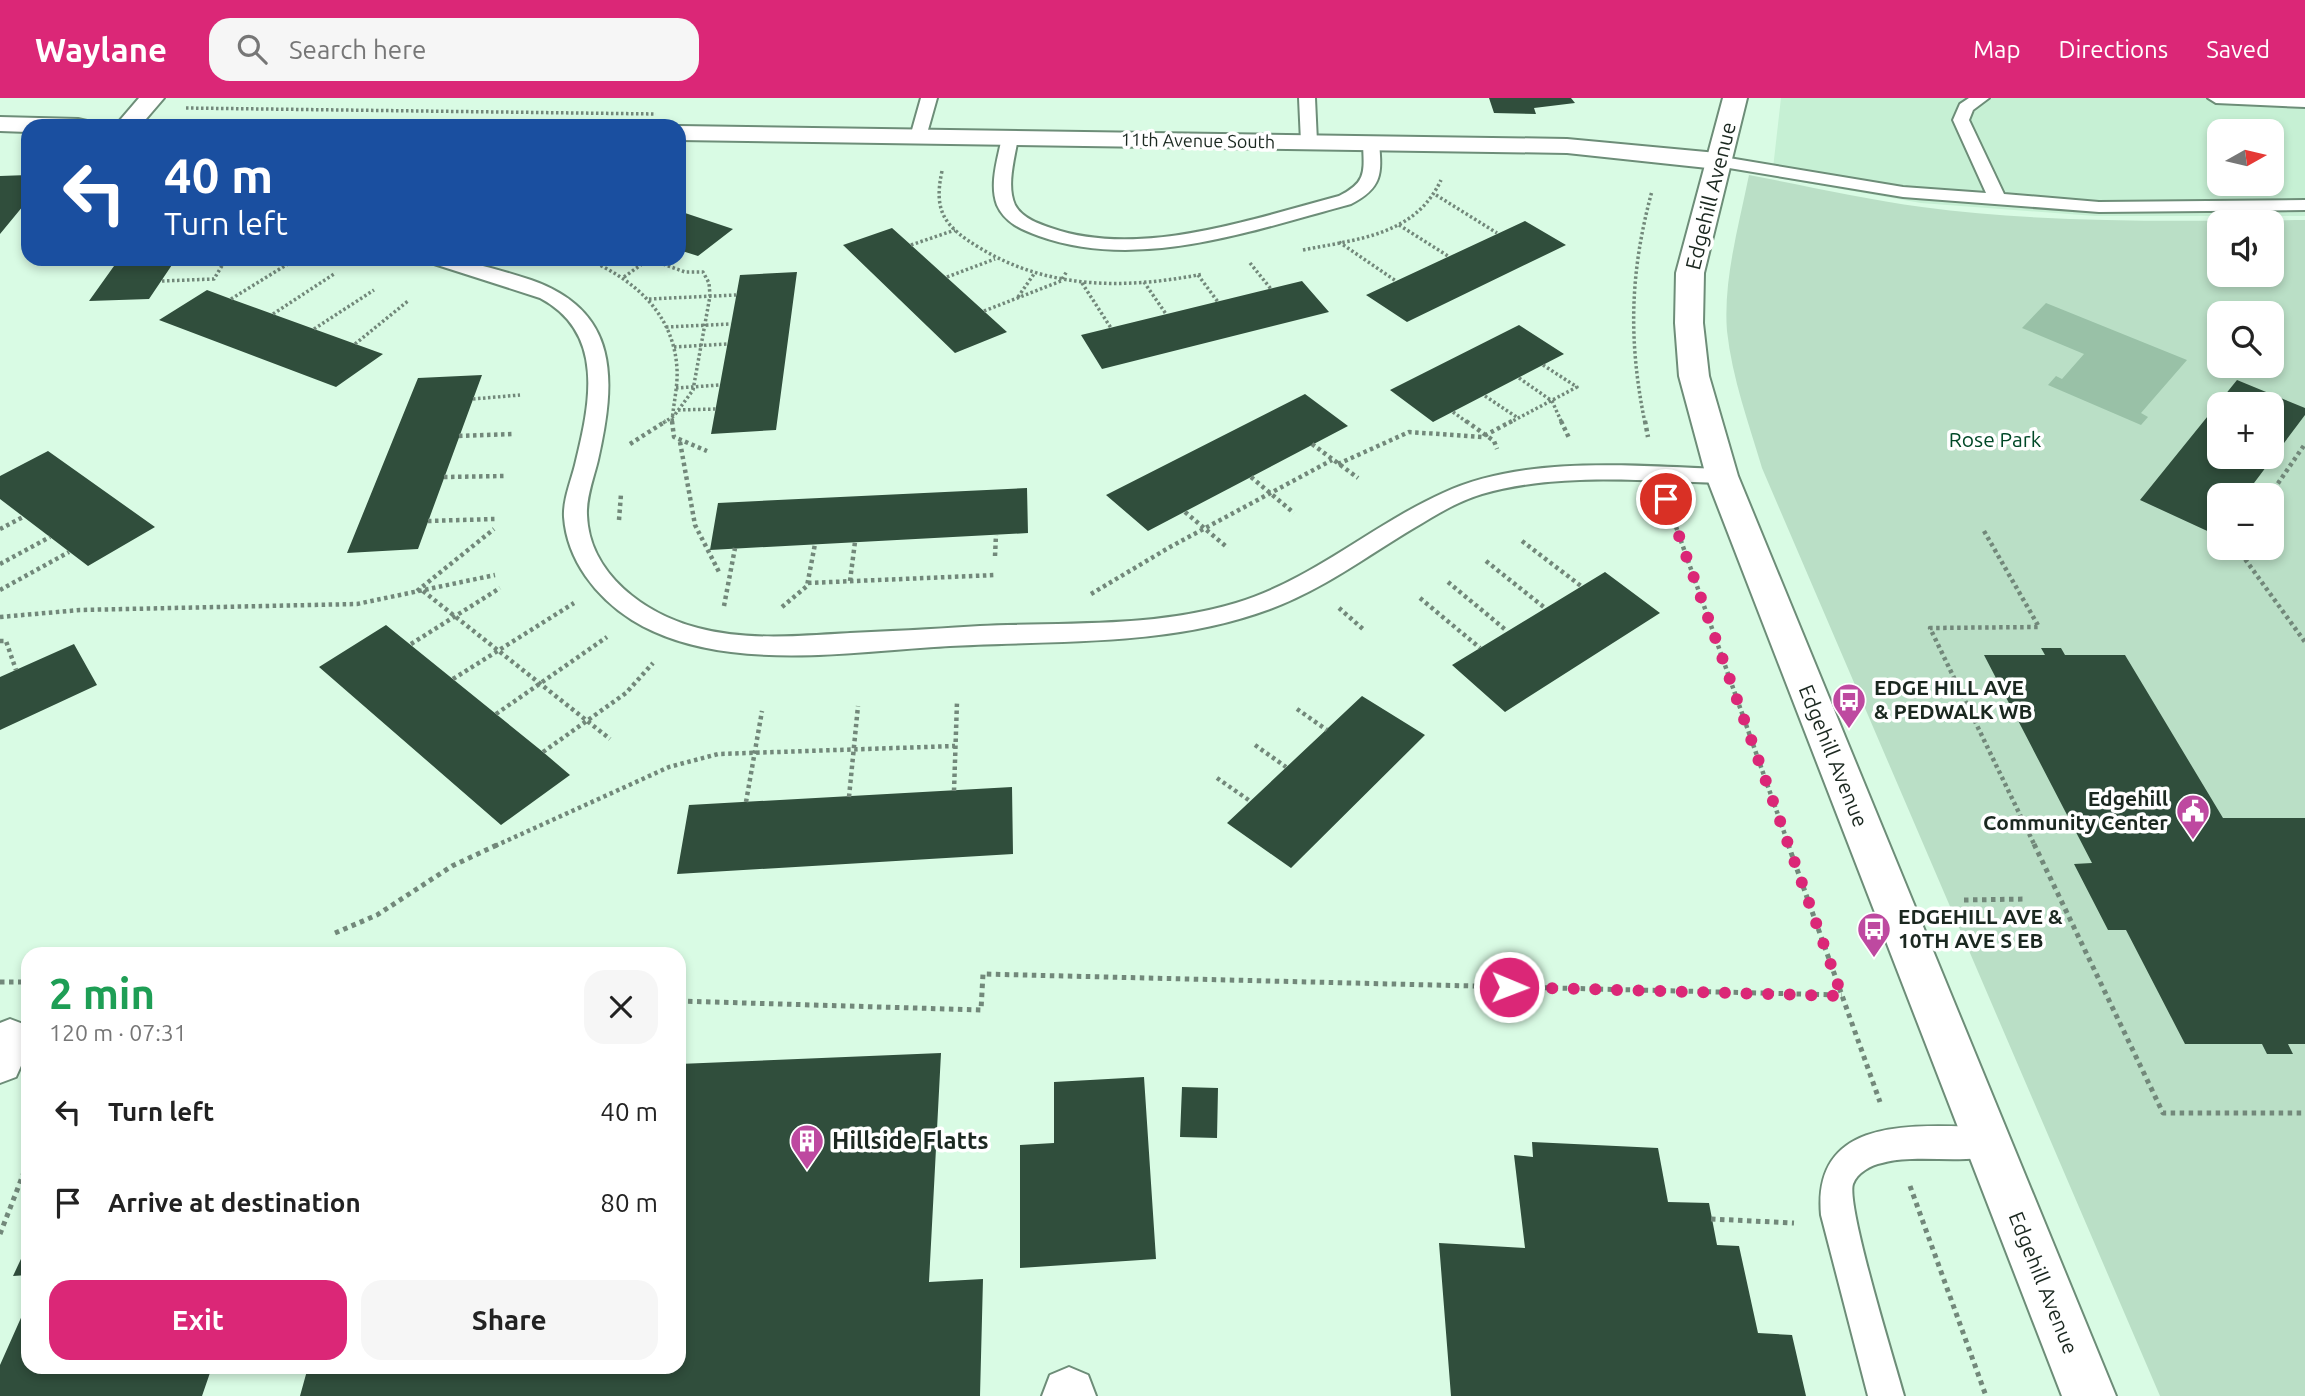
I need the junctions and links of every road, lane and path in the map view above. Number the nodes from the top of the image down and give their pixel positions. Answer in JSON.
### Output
{"nodes":[{"id":1,"x":152,"y":98,"type":"edge"},
{"id":2,"x":929,"y":98,"type":"edge"},
{"id":3,"x":1307,"y":98,"type":"edge"},
{"id":4,"x":1735,"y":98,"type":"edge"},
{"id":5,"x":1981,"y":98,"type":"edge"},
{"id":6,"x":2216,"y":98,"type":"edge"},
{"id":7,"x":2305,"y":102,"type":"edge"},
{"id":8,"x":133,"y":119,"type":"edge"},
{"id":9,"x":0,"y":124,"type":"edge"},
{"id":10,"x":21,"y":125,"type":"edge"},
{"id":11,"x":686,"y":133,"type":"edge"},
{"id":12,"x":918,"y":137,"type":"junction"},
{"id":13,"x":1010,"y":137,"type":"junction"},
{"id":14,"x":1309,"y":142,"type":"junction"},
{"id":15,"x":1371,"y":143,"type":"junction"},
{"id":16,"x":1717,"y":161,"type":"junction"},
{"id":17,"x":1650,"y":183,"type":"dead end"},
{"id":18,"x":1436,"y":195,"type":"dead end"},
{"id":19,"x":1997,"y":198,"type":"junction"},
{"id":20,"x":2305,"y":205,"type":"edge"},
{"id":21,"x":1399,"y":225,"type":"dead end"},
{"id":22,"x":955,"y":230,"type":"dead end"},
{"id":23,"x":1497,"y":233,"type":"dead end"},
{"id":24,"x":1338,"y":242,"type":"dead end"},
{"id":25,"x":1084,"y":243,"type":"junction"},
{"id":26,"x":911,"y":245,"type":"dead end"},
{"id":27,"x":1448,"y":256,"type":"dead end"},
{"id":28,"x":996,"y":258,"type":"dead end"},
{"id":29,"x":1250,"y":262,"type":"dead end"},
{"id":30,"x":222,"y":266,"type":"edge"},
{"id":31,"x":285,"y":266,"type":"edge"},
{"id":32,"x":460,"y":266,"type":"edge"},
{"id":33,"x":601,"y":266,"type":"edge"},
{"id":34,"x":639,"y":266,"type":"edge"},
{"id":35,"x":668,"y":266,"type":"edge"},
{"id":36,"x":334,"y":274,"type":"dead end"},
{"id":37,"x":1034,"y":274,"type":"dead end"},
{"id":38,"x":1198,"y":275,"type":"dead end"},
{"id":39,"x":624,"y":277,"type":"junction"},
{"id":40,"x":947,"y":277,"type":"dead end"},
{"id":41,"x":162,"y":281,"type":"dead end"},
{"id":42,"x":1396,"y":281,"type":"dead end"},
{"id":43,"x":1144,"y":282,"type":"dead end"},
{"id":44,"x":1082,"y":283,"type":"dead end"},
{"id":45,"x":1271,"y":289,"type":"dead end"},
{"id":46,"x":374,"y":290,"type":"dead end"},
{"id":47,"x":736,"y":295,"type":"dead end"},
{"id":48,"x":710,"y":296,"type":"junction"},
{"id":49,"x":1017,"y":298,"type":"junction"},
{"id":50,"x":232,"y":299,"type":"dead end"},
{"id":51,"x":649,"y":299,"type":"junction"},
{"id":52,"x":408,"y":302,"type":"dead end"},
{"id":53,"x":1218,"y":302,"type":"dead end"},
{"id":54,"x":984,"y":311,"type":"dead end"},
{"id":55,"x":273,"y":314,"type":"dead end"},
{"id":56,"x":1166,"y":314,"type":"dead end"},
{"id":57,"x":731,"y":324,"type":"dead end"},
{"id":58,"x":705,"y":325,"type":"junction"},
{"id":59,"x":666,"y":327,"type":"junction"},
{"id":60,"x":1111,"y":328,"type":"dead end"},
{"id":61,"x":314,"y":329,"type":"dead end"},
{"id":62,"x":355,"y":344,"type":"dead end"},
{"id":63,"x":727,"y":345,"type":"dead end"},
{"id":64,"x":674,"y":346,"type":"junction"},
{"id":65,"x":701,"y":346,"type":"junction"},
{"id":66,"x":1543,"y":365,"type":"dead end"},
{"id":67,"x":1519,"y":378,"type":"dead end"},
{"id":68,"x":720,"y":385,"type":"dead end"},
{"id":69,"x":693,"y":387,"type":"junction"},
{"id":70,"x":676,"y":388,"type":"junction"},
{"id":71,"x":520,"y":395,"type":"dead end"},
{"id":72,"x":1485,"y":396,"type":"dead end"},
{"id":73,"x":473,"y":399,"type":"dead end"},
{"id":74,"x":1552,"y":401,"type":"junction"},
{"id":75,"x":716,"y":409,"type":"dead end"},
{"id":76,"x":675,"y":412,"type":"junction"},
{"id":77,"x":1453,"y":412,"type":"dead end"},
{"id":78,"x":1518,"y":418,"type":"junction"},
{"id":79,"x":513,"y":434,"type":"dead end"},
{"id":80,"x":1485,"y":435,"type":"junction"},
{"id":81,"x":459,"y":436,"type":"dead end"},
{"id":82,"x":680,"y":441,"type":"junction"},
{"id":83,"x":1312,"y":444,"type":"dead end"},
{"id":84,"x":2305,"y":444,"type":"edge"},
{"id":85,"x":1574,"y":449,"type":"dead end"},
{"id":86,"x":1650,"y":449,"type":"dead end"},
{"id":87,"x":707,"y":451,"type":"dead end"},
{"id":88,"x":627,"y":456,"type":"dead end"},
{"id":89,"x":1501,"y":457,"type":"dead end"},
{"id":90,"x":1332,"y":460,"type":"junction"},
{"id":91,"x":1338,"y":464,"type":"junction"},
{"id":92,"x":504,"y":476,"type":"dead end"},
{"id":93,"x":1722,"y":476,"type":"junction"},
{"id":94,"x":1251,"y":477,"type":"dead end"},
{"id":95,"x":444,"y":478,"type":"dead end"},
{"id":96,"x":1358,"y":478,"type":"dead end"},
{"id":97,"x":2278,"y":483,"type":"edge"},
{"id":98,"x":621,"y":493,"type":"dead end"},
{"id":99,"x":1270,"y":493,"type":"junction"},
{"id":100,"x":1666,"y":499,"type":"dead end"},
{"id":101,"x":1185,"y":512,"type":"dead end"},
{"id":102,"x":1294,"y":513,"type":"dead end"},
{"id":103,"x":23,"y":517,"type":"dead end"},
{"id":104,"x":495,"y":519,"type":"dead end"},
{"id":105,"x":428,"y":522,"type":"dead end"},
{"id":106,"x":0,"y":528,"type":"edge"},
{"id":107,"x":1204,"y":528,"type":"junction"},
{"id":108,"x":494,"y":529,"type":"dead end"},
{"id":109,"x":621,"y":530,"type":"dead end"},
{"id":110,"x":1984,"y":531,"type":"dead end"},
{"id":111,"x":996,"y":535,"type":"dead end"},
{"id":112,"x":50,"y":537,"type":"dead end"},
{"id":113,"x":1522,"y":541,"type":"dead end"},
{"id":114,"x":855,"y":542,"type":"dead end"},
{"id":115,"x":815,"y":544,"type":"dead end"},
{"id":116,"x":735,"y":548,"type":"dead end"},
{"id":117,"x":1228,"y":548,"type":"dead end"},
{"id":118,"x":69,"y":552,"type":"dead end"},
{"id":119,"x":995,"y":556,"type":"dead end"},
{"id":120,"x":2246,"y":560,"type":"edge"},
{"id":121,"x":1486,"y":561,"type":"dead end"},
{"id":122,"x":0,"y":564,"type":"edge"},
{"id":123,"x":719,"y":572,"type":"dead end"},
{"id":124,"x":495,"y":575,"type":"dead end"},
{"id":125,"x":996,"y":575,"type":"dead end"},
{"id":126,"x":850,"y":581,"type":"junction"},
{"id":127,"x":1448,"y":582,"type":"dead end"},
{"id":128,"x":808,"y":583,"type":"junction"},
{"id":129,"x":604,"y":586,"type":"junction"},
{"id":130,"x":1581,"y":586,"type":"dead end"},
{"id":131,"x":500,"y":588,"type":"dead end"},
{"id":132,"x":0,"y":590,"type":"edge"},
{"id":133,"x":423,"y":591,"type":"junction"},
{"id":134,"x":416,"y":592,"type":"junction"},
{"id":135,"x":1084,"y":598,"type":"dead end"},
{"id":136,"x":1420,"y":598,"type":"dead end"},
{"id":137,"x":715,"y":605,"type":"dead end"},
{"id":138,"x":1545,"y":608,"type":"dead end"},
{"id":139,"x":775,"y":609,"type":"dead end"},
{"id":140,"x":640,"y":612,"type":"junction"},
{"id":141,"x":455,"y":616,"type":"junction"},
{"id":142,"x":0,"y":617,"type":"edge"},
{"id":143,"x":1507,"y":631,"type":"dead end"},
{"id":144,"x":682,"y":632,"type":"junction"},
{"id":145,"x":0,"y":641,"type":"edge"},
{"id":146,"x":2305,"y":642,"type":"edge"},
{"id":147,"x":411,"y":644,"type":"dead end"},
{"id":148,"x":1480,"y":648,"type":"dead end"},
{"id":149,"x":497,"y":649,"type":"junction"},
{"id":150,"x":16,"y":670,"type":"dead end"},
{"id":151,"x":453,"y":678,"type":"dead end"},
{"id":152,"x":540,"y":684,"type":"junction"},
{"id":153,"x":957,"y":702,"type":"dead end"},
{"id":154,"x":859,"y":706,"type":"dead end"},
{"id":155,"x":1297,"y":709,"type":"dead end"},
{"id":156,"x":762,"y":711,"type":"dead end"},
{"id":157,"x":496,"y":714,"type":"dead end"},
{"id":158,"x":587,"y":721,"type":"junction"},
{"id":159,"x":1327,"y":730,"type":"dead end"},
{"id":160,"x":610,"y":739,"type":"dead end"},
{"id":161,"x":1255,"y":745,"type":"dead end"},
{"id":162,"x":955,"y":746,"type":"junction"},
{"id":163,"x":853,"y":749,"type":"junction"},
{"id":164,"x":543,"y":752,"type":"dead end"},
{"id":165,"x":755,"y":753,"type":"junction"},
{"id":166,"x":1286,"y":767,"type":"dead end"},
{"id":167,"x":1217,"y":778,"type":"dead end"},
{"id":168,"x":954,"y":791,"type":"dead end"},
{"id":169,"x":849,"y":797,"type":"dead end"},
{"id":170,"x":1250,"y":801,"type":"dead end"},
{"id":171,"x":746,"y":802,"type":"dead end"},
{"id":172,"x":2026,"y":899,"type":"dead end"},
{"id":173,"x":1964,"y":900,"type":"dead end"},
{"id":174,"x":335,"y":933,"type":"dead end"},
{"id":175,"x":0,"y":982,"type":"edge"},
{"id":176,"x":21,"y":982,"type":"edge"},
{"id":177,"x":1842,"y":996,"type":"junction"},
{"id":178,"x":686,"y":1001,"type":"edge"},
{"id":179,"x":2305,"y":1113,"type":"edge"},
{"id":180,"x":1987,"y":1142,"type":"junction"},
{"id":181,"x":1895,"y":1144,"type":"junction"},
{"id":182,"x":21,"y":1179,"type":"edge"},
{"id":183,"x":1712,"y":1219,"type":"dead end"},
{"id":184,"x":1842,"y":1226,"type":"junction"},
{"id":185,"x":0,"y":1234,"type":"edge"},
{"id":186,"x":1886,"y":1396,"type":"edge"},
{"id":187,"x":1986,"y":1396,"type":"edge"},
{"id":188,"x":2089,"y":1396,"type":"edge"}],
"edges":[{"from":1,"to":8,"type":"street"},
{"from":2,"to":12,"type":"lane"},
{"from":3,"to":14,"type":"lane"},
{"from":4,"to":16,"type":"street","name":"Edgehill Avenue"},
{"from":5,"to":19,"type":"lane"},
{"from":6,"to":7,"type":"lane"},
{"from":9,"to":10,"type":"street"},
{"from":11,"to":12,"type":"street","name":"11th Avenue South"},
{"from":12,"to":13,"type":"street","name":"11th Avenue South"},
{"from":13,"to":14,"type":"street","name":"11th Avenue South"},
{"from":13,"to":25,"type":"lane"},
{"from":14,"to":15,"type":"street","name":"11th Avenue South"},
{"from":15,"to":16,"type":"street","name":"11th Avenue South"},
{"from":15,"to":25,"type":"lane"},
{"from":16,"to":19,"type":"lane"},
{"from":16,"to":93,"type":"street","name":"Edgehill Avenue"},
{"from":17,"to":86,"type":"path"},
{"from":18,"to":23,"type":"path"},
{"from":19,"to":20,"type":"lane"},
{"from":21,"to":27,"type":"path"},
{"from":22,"to":26,"type":"path"},
{"from":24,"to":42,"type":"path"},
{"from":25,"to":49,"type":"path"},
{"from":28,"to":40,"type":"path"},
{"from":29,"to":45,"type":"path"},
{"from":30,"to":41,"type":"path"},
{"from":31,"to":50,"type":"path"},
{"from":32,"to":129,"type":"lane"},
{"from":33,"to":39,"type":"path"},
{"from":34,"to":39,"type":"path"},
{"from":35,"to":48,"type":"path"},
{"from":36,"to":55,"type":"path"},
{"from":37,"to":49,"type":"path"},
{"from":38,"to":53,"type":"path"},
{"from":39,"to":51,"type":"path"},
{"from":43,"to":56,"type":"path"},
{"from":44,"to":60,"type":"path"},
{"from":46,"to":61,"type":"path"},
{"from":47,"to":48,"type":"path"},
{"from":48,"to":51,"type":"path"},
{"from":48,"to":58,"type":"path"},
{"from":49,"to":54,"type":"path"},
{"from":51,"to":59,"type":"path"},
{"from":52,"to":62,"type":"path"},
{"from":57,"to":58,"type":"path"},
{"from":58,"to":59,"type":"path"},
{"from":58,"to":65,"type":"path"},
{"from":59,"to":64,"type":"path"},
{"from":63,"to":65,"type":"path"},
{"from":64,"to":65,"type":"path"},
{"from":64,"to":70,"type":"path"},
{"from":65,"to":69,"type":"path"},
{"from":66,"to":74,"type":"path"},
{"from":67,"to":74,"type":"path"},
{"from":68,"to":69,"type":"path"},
{"from":69,"to":70,"type":"path"},
{"from":69,"to":76,"type":"path"},
{"from":70,"to":76,"type":"path"},
{"from":71,"to":73,"type":"path"},
{"from":72,"to":78,"type":"path"},
{"from":74,"to":78,"type":"path"},
{"from":74,"to":85,"type":"path"},
{"from":75,"to":76,"type":"path"},
{"from":76,"to":82,"type":"path"},
{"from":76,"to":88,"type":"path"},
{"from":77,"to":80,"type":"path"},
{"from":78,"to":80,"type":"path"},
{"from":79,"to":81,"type":"path"},
{"from":80,"to":89,"type":"path"},
{"from":80,"to":91,"type":"path"},
{"from":82,"to":87,"type":"path"},
{"from":82,"to":123,"type":"path"},
{"from":83,"to":90,"type":"path"},
{"from":84,"to":97,"type":"path"},
{"from":90,"to":91,"type":"path"},
{"from":90,"to":99,"type":"path"},
{"from":91,"to":96,"type":"path"},
{"from":92,"to":95,"type":"path"},
{"from":93,"to":144,"type":"lane"},
{"from":93,"to":180,"type":"street","name":"Edgehill Avenue"},
{"from":94,"to":99,"type":"path"},
{"from":98,"to":109,"type":"path"},
{"from":99,"to":102,"type":"path"},
{"from":99,"to":107,"type":"path"},
{"from":100,"to":177,"type":"path"},
{"from":101,"to":107,"type":"path"},
{"from":103,"to":106,"type":"path"},
{"from":104,"to":105,"type":"path"},
{"from":107,"to":117,"type":"path"},
{"from":107,"to":135,"type":"path"},
{"from":108,"to":134,"type":"path"},
{"from":110,"to":179,"type":"path"},
{"from":111,"to":119,"type":"path"},
{"from":112,"to":122,"type":"path"},
{"from":113,"to":130,"type":"path"},
{"from":114,"to":126,"type":"path"},
{"from":115,"to":128,"type":"path"},
{"from":116,"to":137,"type":"path"},
{"from":118,"to":132,"type":"path"},
{"from":120,"to":146,"type":"path"},
{"from":121,"to":138,"type":"path"},
{"from":124,"to":133,"type":"path"},
{"from":125,"to":126,"type":"path"},
{"from":126,"to":128,"type":"path"},
{"from":127,"to":143,"type":"path"},
{"from":128,"to":139,"type":"path"},
{"from":129,"to":140,"type":"lane"},
{"from":129,"to":149,"type":"path"},
{"from":131,"to":141,"type":"path"},
{"from":133,"to":134,"type":"path"},
{"from":133,"to":141,"type":"path"},
{"from":134,"to":142,"type":"path"},
{"from":136,"to":148,"type":"path"},
{"from":140,"to":144,"type":"lane"},
{"from":140,"to":152,"type":"path"},
{"from":141,"to":147,"type":"path"},
{"from":141,"to":149,"type":"path"},
{"from":144,"to":158,"type":"path"},
{"from":145,"to":150,"type":"path"},
{"from":149,"to":151,"type":"path"},
{"from":149,"to":152,"type":"path"},
{"from":152,"to":157,"type":"path"},
{"from":152,"to":158,"type":"path"},
{"from":153,"to":162,"type":"path"},
{"from":154,"to":163,"type":"path"},
{"from":155,"to":159,"type":"path"},
{"from":156,"to":165,"type":"path"},
{"from":158,"to":160,"type":"path"},
{"from":158,"to":164,"type":"path"},
{"from":161,"to":166,"type":"path"},
{"from":162,"to":163,"type":"path"},
{"from":162,"to":168,"type":"path"},
{"from":163,"to":165,"type":"path"},
{"from":163,"to":169,"type":"path"},
{"from":165,"to":171,"type":"path"},
{"from":165,"to":174,"type":"path"},
{"from":167,"to":170,"type":"path"},
{"from":172,"to":173,"type":"path"},
{"from":175,"to":176,"type":"path"},
{"from":177,"to":178,"type":"path"},
{"from":177,"to":181,"type":"path"},
{"from":180,"to":181,"type":"lane"},
{"from":180,"to":188,"type":"street","name":"Edgehill Avenue"},
{"from":181,"to":184,"type":"lane"},
{"from":181,"to":187,"type":"path"},
{"from":182,"to":185,"type":"path"},
{"from":183,"to":184,"type":"path"},
{"from":184,"to":186,"type":"lane"}]}
